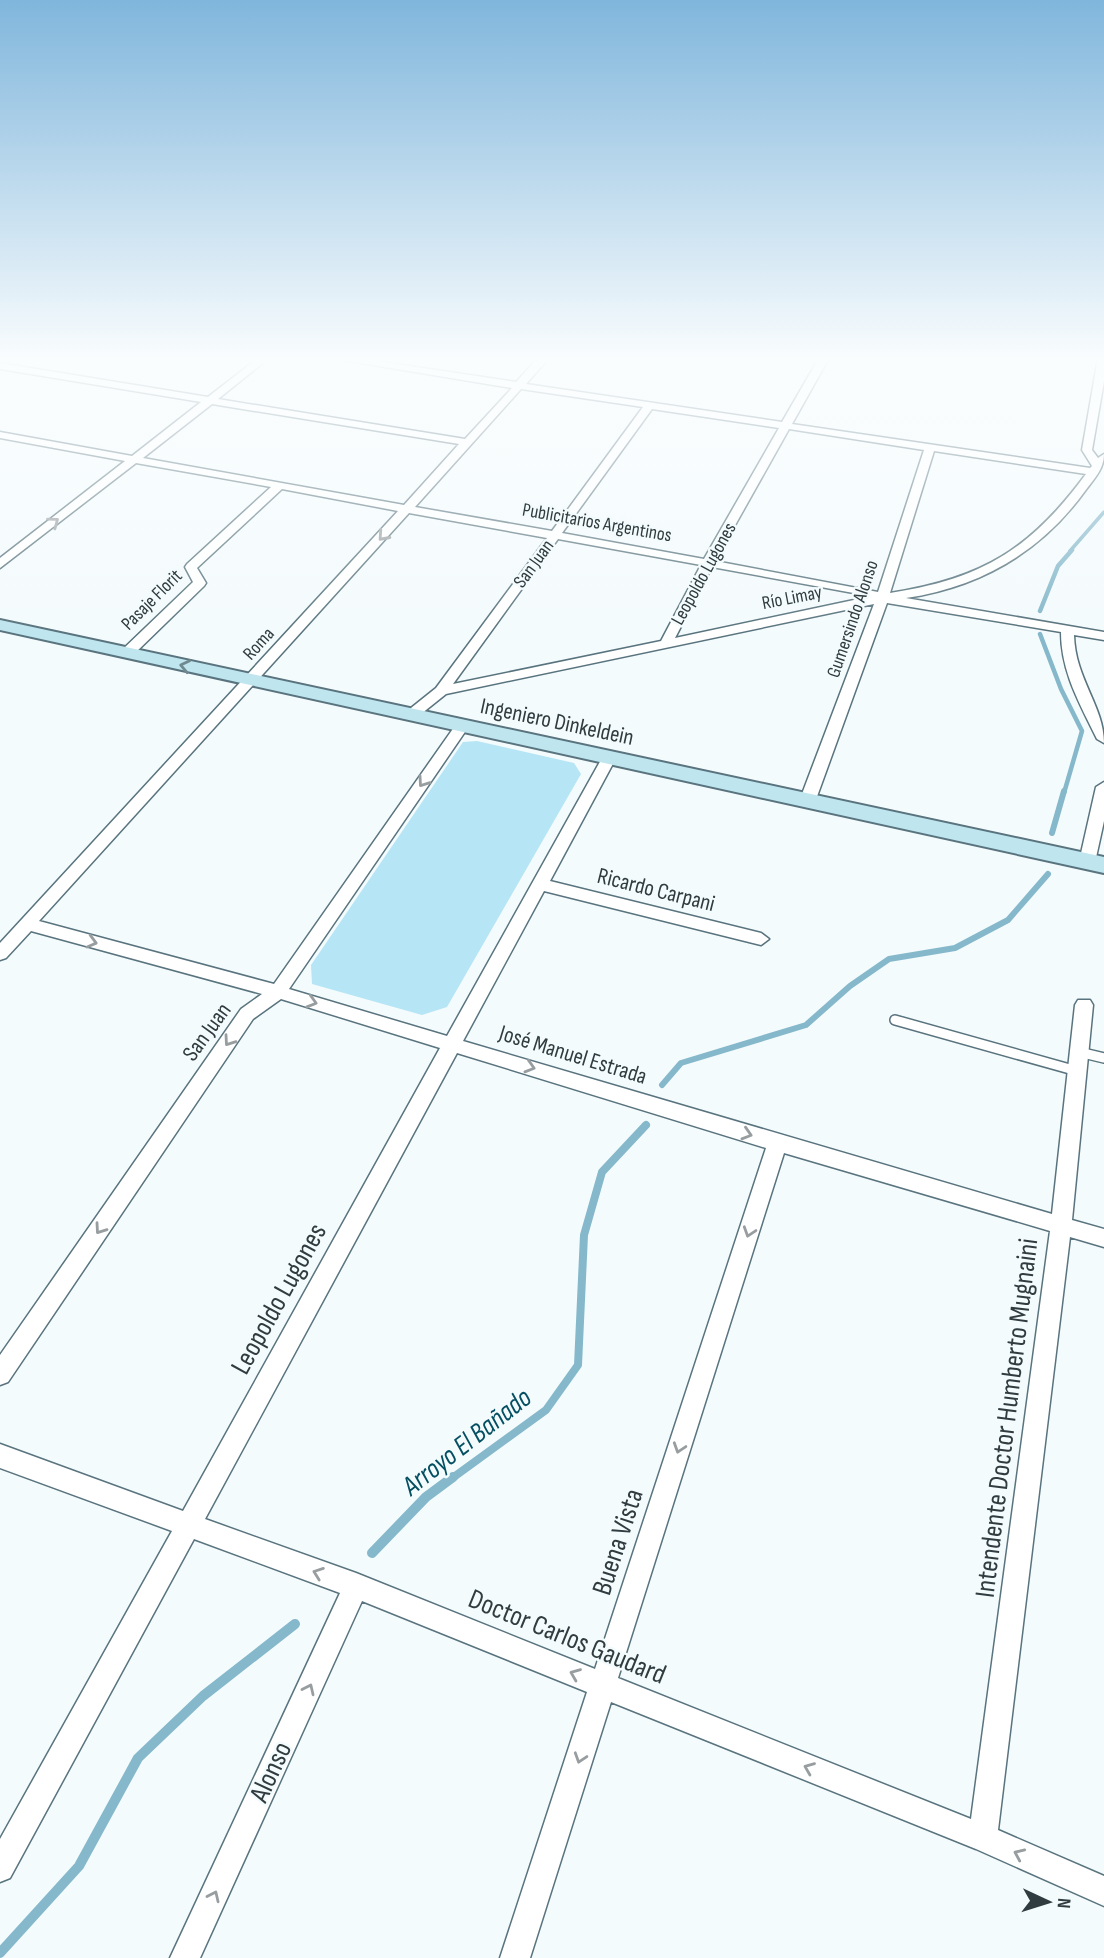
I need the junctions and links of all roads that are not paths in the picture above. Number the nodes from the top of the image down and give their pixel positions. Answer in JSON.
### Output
{"nodes":[{"id":1,"x":74,"y":449,"type":"edge"},
{"id":2,"x":149,"y":449,"type":"edge"},
{"id":3,"x":460,"y":449,"type":"edge"},
{"id":4,"x":617,"y":449,"type":"edge"},
{"id":5,"x":774,"y":449,"type":"edge"},
{"id":6,"x":930,"y":449,"type":"edge"},
{"id":7,"x":944,"y":449,"type":"edge"},
{"id":8,"x":1087,"y":449,"type":"edge"},
{"id":9,"x":134,"y":461,"type":"junction"},
{"id":10,"x":1098,"y":465,"type":"edge"},
{"id":11,"x":279,"y":486,"type":"junction"},
{"id":12,"x":408,"y":509,"type":"junction"},
{"id":13,"x":555,"y":534,"type":"junction"},
{"id":14,"x":708,"y":563,"type":"junction"},
{"id":15,"x":0,"y":564,"type":"edge"},
{"id":16,"x":882,"y":598,"type":"junction"},
{"id":17,"x":0,"y":625,"type":"edge"},
{"id":18,"x":1067,"y":629,"type":"junction"},
{"id":19,"x":1104,"y":636,"type":"edge"},
{"id":20,"x":666,"y":643,"type":"junction"},
{"id":21,"x":127,"y":653,"type":"junction"},
{"id":22,"x":252,"y":680,"type":"junction"},
{"id":23,"x":441,"y":691,"type":"junction"},
{"id":24,"x":411,"y":715,"type":"junction"},
{"id":25,"x":462,"y":726,"type":"junction"},
{"id":26,"x":1104,"y":739,"type":"edge"},
{"id":27,"x":609,"y":758,"type":"junction"},
{"id":28,"x":1104,"y":787,"type":"edge"},
{"id":29,"x":807,"y":802,"type":"junction"},
{"id":30,"x":1095,"y":863,"type":"edge"},
{"id":31,"x":539,"y":884,"type":"junction"},
{"id":32,"x":13,"y":933,"type":"edge"},
{"id":33,"x":761,"y":939,"type":"dead end"},
{"id":34,"x":0,"y":954,"type":"edge"},
{"id":35,"x":278,"y":992,"type":"junction"},
{"id":36,"x":1084,"y":1005,"type":"dead end"},
{"id":37,"x":895,"y":1020,"type":"dead end"},
{"id":38,"x":453,"y":1044,"type":"junction"},
{"id":39,"x":1104,"y":1058,"type":"edge"},
{"id":40,"x":1078,"y":1061,"type":"junction"},
{"id":41,"x":777,"y":1143,"type":"junction"},
{"id":42,"x":1061,"y":1226,"type":"junction"},
{"id":43,"x":1104,"y":1238,"type":"edge"},
{"id":44,"x":0,"y":1374,"type":"edge"},
{"id":45,"x":0,"y":1456,"type":"edge"},
{"id":46,"x":188,"y":1527,"type":"junction"},
{"id":47,"x":356,"y":1586,"type":"junction"},
{"id":48,"x":604,"y":1685,"type":"junction"},
{"id":49,"x":983,"y":1838,"type":"junction"},
{"id":50,"x":0,"y":1868,"type":"edge"},
{"id":51,"x":1104,"y":1891,"type":"edge"},
{"id":52,"x":185,"y":1958,"type":"edge"},
{"id":53,"x":515,"y":1958,"type":"edge"}],
"edges":[{"from":1,"to":9,"type":"street","name":"Publicitarios Argentinos"},
{"from":2,"to":9,"type":"street"},
{"from":3,"to":12,"type":"street","name":"Roma"},
{"from":4,"to":13,"type":"street","name":"San Juan"},
{"from":5,"to":14,"type":"street","name":"Leopoldo Lugones"},
{"from":6,"to":16,"type":"street","name":"Gumersindo Alonso"},
{"from":7,"to":10,"type":"street"},
{"from":8,"to":10,"type":"street"},
{"from":9,"to":11,"type":"street","name":"Publicitarios Argentinos"},
{"from":15,"to":9,"type":"street","one_way":true},
{"from":10,"to":16,"type":"street","name":"Río Limay"},
{"from":11,"to":12,"type":"street","name":"Publicitarios Argentinos"},
{"from":11,"to":21,"type":"street","name":"Pasaje Florit"},
{"from":12,"to":13,"type":"street","name":"Publicitarios Argentinos"},
{"from":12,"to":22,"type":"street","name":"Roma","one_way":true},
{"from":13,"to":14,"type":"street","name":"Publicitarios Argentinos"},
{"from":13,"to":23,"type":"street","name":"San Juan"},
{"from":14,"to":16,"type":"street","name":"Publicitarios Argentinos"},
{"from":14,"to":20,"type":"street","name":"Leopoldo Lugones"},
{"from":16,"to":18,"type":"street","name":"Publicitarios Argentinos"},
{"from":16,"to":20,"type":"street","name":"Río Limay"},
{"from":16,"to":29,"type":"street","name":"Gumersindo Alonso"},
{"from":17,"to":21,"type":"main road","name":"Ingeniero Dinkeldein"},
{"from":18,"to":19,"type":"street","name":"Publicitarios Argentinos"},
{"from":18,"to":26,"type":"street"},
{"from":20,"to":23,"type":"street","name":"Río Limay"},
{"from":22,"to":21,"type":"main road","name":"Ingeniero Dinkeldein","one_way":true},
{"from":22,"to":24,"type":"main road","name":"Ingeniero Dinkeldein"},
{"from":22,"to":32,"type":"street","name":"Roma"},
{"from":23,"to":24,"type":"street","name":"San Juan"},
{"from":24,"to":25,"type":"main road","name":"Ingeniero Dinkeldein"},
{"from":25,"to":27,"type":"main road","name":"Ingeniero Dinkeldein"},
{"from":25,"to":35,"type":"street","name":"San Juan","one_way":true},
{"from":27,"to":29,"type":"main road","name":"Ingeniero Dinkeldein"},
{"from":27,"to":31,"type":"street","name":"Leopoldo Lugones"},
{"from":28,"to":30,"type":"street"},
{"from":29,"to":30,"type":"main road","name":"Ingeniero Dinkeldein"},
{"from":31,"to":33,"type":"street","name":"Ricardo Carpani"},
{"from":31,"to":38,"type":"street","name":"Leopoldo Lugones"},
{"from":32,"to":34,"type":"street","name":"Roma"},
{"from":32,"to":35,"type":"street","name":"José Manuel Estrada","one_way":true},
{"from":35,"to":38,"type":"street","name":"José Manuel Estrada","one_way":true},
{"from":35,"to":44,"type":"street","name":"San Juan","one_way":true},
{"from":36,"to":40,"type":"street","name":"Intendente Doctor Humberto Mugnaini"},
{"from":37,"to":40,"type":"lane"},
{"from":38,"to":41,"type":"street","name":"José Manuel Estrada","one_way":true},
{"from":38,"to":46,"type":"street","name":"Leopoldo Lugones"},
{"from":39,"to":40,"type":"lane"},
{"from":40,"to":42,"type":"street","name":"Intendente Doctor Humberto Mugnaini"},
{"from":41,"to":42,"type":"street","name":"José Manuel Estrada"},
{"from":41,"to":48,"type":"street","name":"Buena Vista","one_way":true},
{"from":42,"to":43,"type":"street","name":"José Manuel Estrada"},
{"from":42,"to":49,"type":"street","name":"Intendente Doctor Humberto Mugnaini"},
{"from":45,"to":46,"type":"street","name":"Doctor Carlos Gaudard"},
{"from":47,"to":46,"type":"street","name":"Doctor Carlos Gaudard","one_way":true},
{"from":46,"to":50,"type":"street","name":"Leopoldo Lugones"},
{"from":48,"to":47,"type":"street","name":"Doctor Carlos Gaudard","one_way":true},
{"from":52,"to":47,"type":"street","name":"Alonso","one_way":true},
{"from":49,"to":48,"type":"street","name":"Doctor Carlos Gaudard","one_way":true},
{"from":48,"to":53,"type":"street","name":"Buena Vista","one_way":true},
{"from":51,"to":49,"type":"street","name":"Doctor Carlos Gaudard","one_way":true}]}
